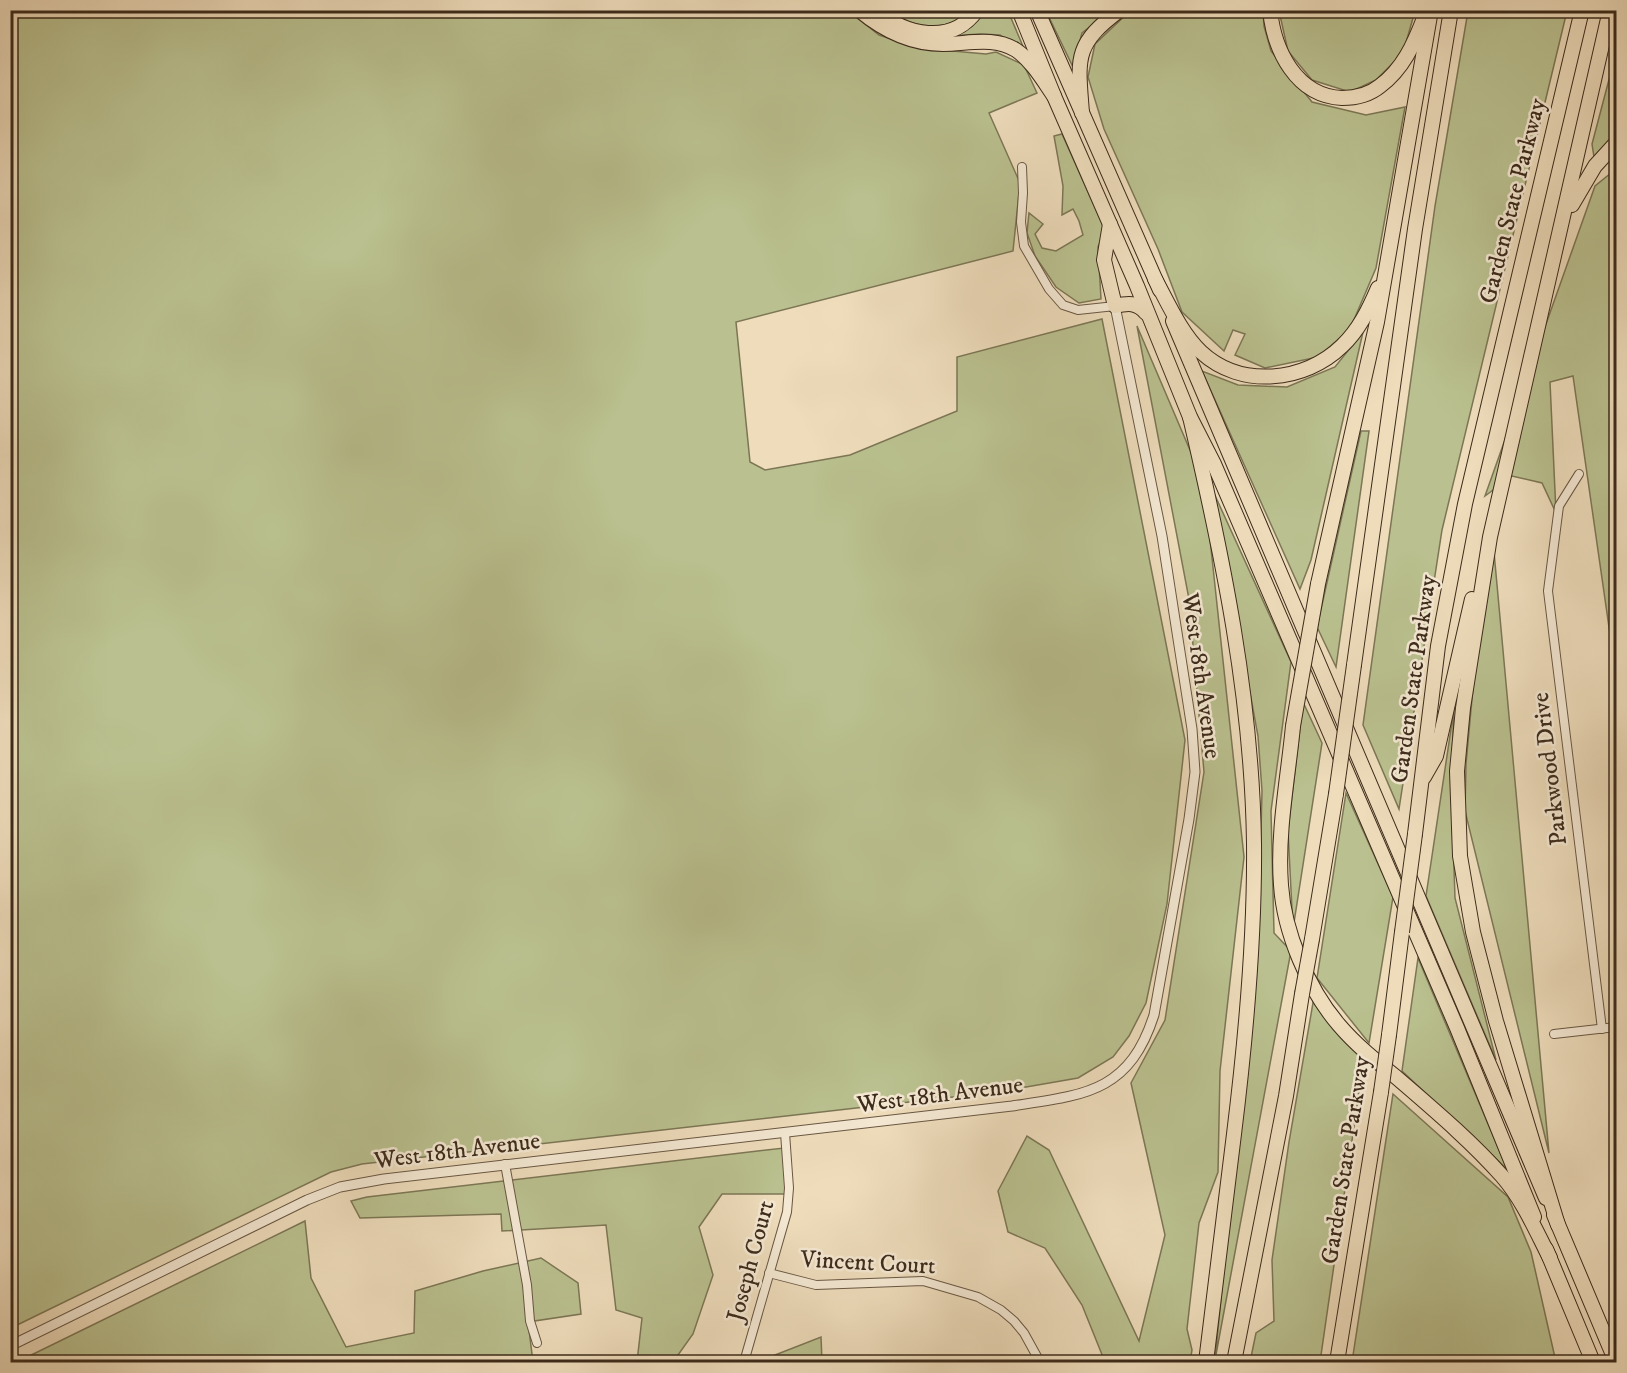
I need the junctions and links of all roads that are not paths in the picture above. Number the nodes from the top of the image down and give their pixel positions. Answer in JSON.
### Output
{"nodes":[{"id":1,"x":859,"y":10,"type":"edge"},
{"id":2,"x":876,"y":10,"type":"edge"},
{"id":3,"x":977,"y":10,"type":"edge"},
{"id":4,"x":1019,"y":10,"type":"edge"},
{"id":5,"x":1037,"y":10,"type":"edge"},
{"id":6,"x":1120,"y":10,"type":"edge"},
{"id":7,"x":1270,"y":10,"type":"edge"},
{"id":8,"x":1429,"y":10,"type":"edge"},
{"id":9,"x":1450,"y":10,"type":"edge"},
{"id":10,"x":1582,"y":10,"type":"edge"},
{"id":11,"x":1610,"y":10,"type":"edge"},
{"id":12,"x":1054,"y":96,"type":"junction"},
{"id":13,"x":1082,"y":113,"type":"junction"},
{"id":14,"x":1617,"y":143,"type":"edge"},
{"id":15,"x":1022,"y":167,"type":"dead end"},
{"id":16,"x":1564,"y":220,"type":"junction"},
{"id":17,"x":1110,"y":224,"type":"junction"},
{"id":18,"x":1386,"y":270,"type":"junction"},
{"id":19,"x":1155,"y":279,"type":"junction"},
{"id":20,"x":1115,"y":306,"type":"junction"},
{"id":21,"x":1147,"y":315,"type":"junction"},
{"id":22,"x":1190,"y":417,"type":"junction"},
{"id":23,"x":1579,"y":474,"type":"dead end"},
{"id":24,"x":1490,"y":537,"type":"junction"},
{"id":25,"x":1422,"y":781,"type":"junction"},
{"id":26,"x":1617,"y":1027,"type":"edge"},
{"id":27,"x":1602,"y":1029,"type":"junction"},
{"id":28,"x":1554,"y":1034,"type":"dead end"},
{"id":29,"x":785,"y":1133,"type":"junction"},
{"id":30,"x":505,"y":1164,"type":"junction"},
{"id":31,"x":1558,"y":1225,"type":"junction"},
{"id":32,"x":1550,"y":1258,"type":"junction"},
{"id":33,"x":770,"y":1273,"type":"junction"},
{"id":34,"x":537,"y":1343,"type":"dead end"},
{"id":35,"x":10,"y":1346,"type":"edge"},
{"id":36,"x":744,"y":1362,"type":"edge"},
{"id":37,"x":1040,"y":1362,"type":"edge"},
{"id":38,"x":1206,"y":1362,"type":"edge"},
{"id":39,"x":1234,"y":1362,"type":"edge"},
{"id":40,"x":1336,"y":1362,"type":"edge"},
{"id":41,"x":1593,"y":1362,"type":"edge"},
{"id":42,"x":1616,"y":1362,"type":"edge"}],
"edges":[{"from":1,"to":12,"type":"highway"},
{"from":2,"to":3,"type":"highway"},
{"from":4,"to":12,"type":"highway"},
{"from":5,"to":13,"type":"highway"},
{"from":6,"to":13,"type":"highway"},
{"from":7,"to":8,"type":"highway"},
{"from":8,"to":18,"type":"highway"},
{"from":9,"to":39,"type":"highway","bridge":true},
{"from":10,"to":25,"type":"highway","name":"Garden State Parkway"},
{"from":11,"to":16,"type":"highway"},
{"from":12,"to":17,"type":"highway"},
{"from":13,"to":19,"type":"highway"},
{"from":14,"to":16,"type":"highway"},
{"from":15,"to":20,"type":"street"},
{"from":16,"to":24,"type":"highway"},
{"from":17,"to":20,"type":"highway"},
{"from":17,"to":21,"type":"highway"},
{"from":18,"to":19,"type":"highway"},
{"from":18,"to":32,"type":"highway","bridge":true},
{"from":19,"to":31,"type":"highway"},
{"from":20,"to":21,"type":"highway"},
{"from":20,"to":29,"type":"street","name":"West 18th Avenue"},
{"from":21,"to":22,"type":"highway"},
{"from":22,"to":32,"type":"highway"},
{"from":22,"to":38,"type":"highway"},
{"from":23,"to":27,"type":"street","name":"Parkwood Drive"},
{"from":24,"to":25,"type":"highway"},
{"from":24,"to":31,"type":"highway"},
{"from":25,"to":40,"type":"highway","name":"Garden State Parkway","bridge":true},
{"from":26,"to":27,"type":"street"},
{"from":27,"to":28,"type":"street"},
{"from":29,"to":30,"type":"street","name":"West 18th Avenue"},
{"from":29,"to":33,"type":"street","name":"Joseph Court"},
{"from":30,"to":34,"type":"street"},
{"from":30,"to":35,"type":"street","name":"West 18th Avenue"},
{"from":31,"to":42,"type":"highway"},
{"from":32,"to":41,"type":"highway"},
{"from":33,"to":36,"type":"street","name":"Joseph Court"},
{"from":33,"to":37,"type":"street","name":"Vincent Court"}]}
